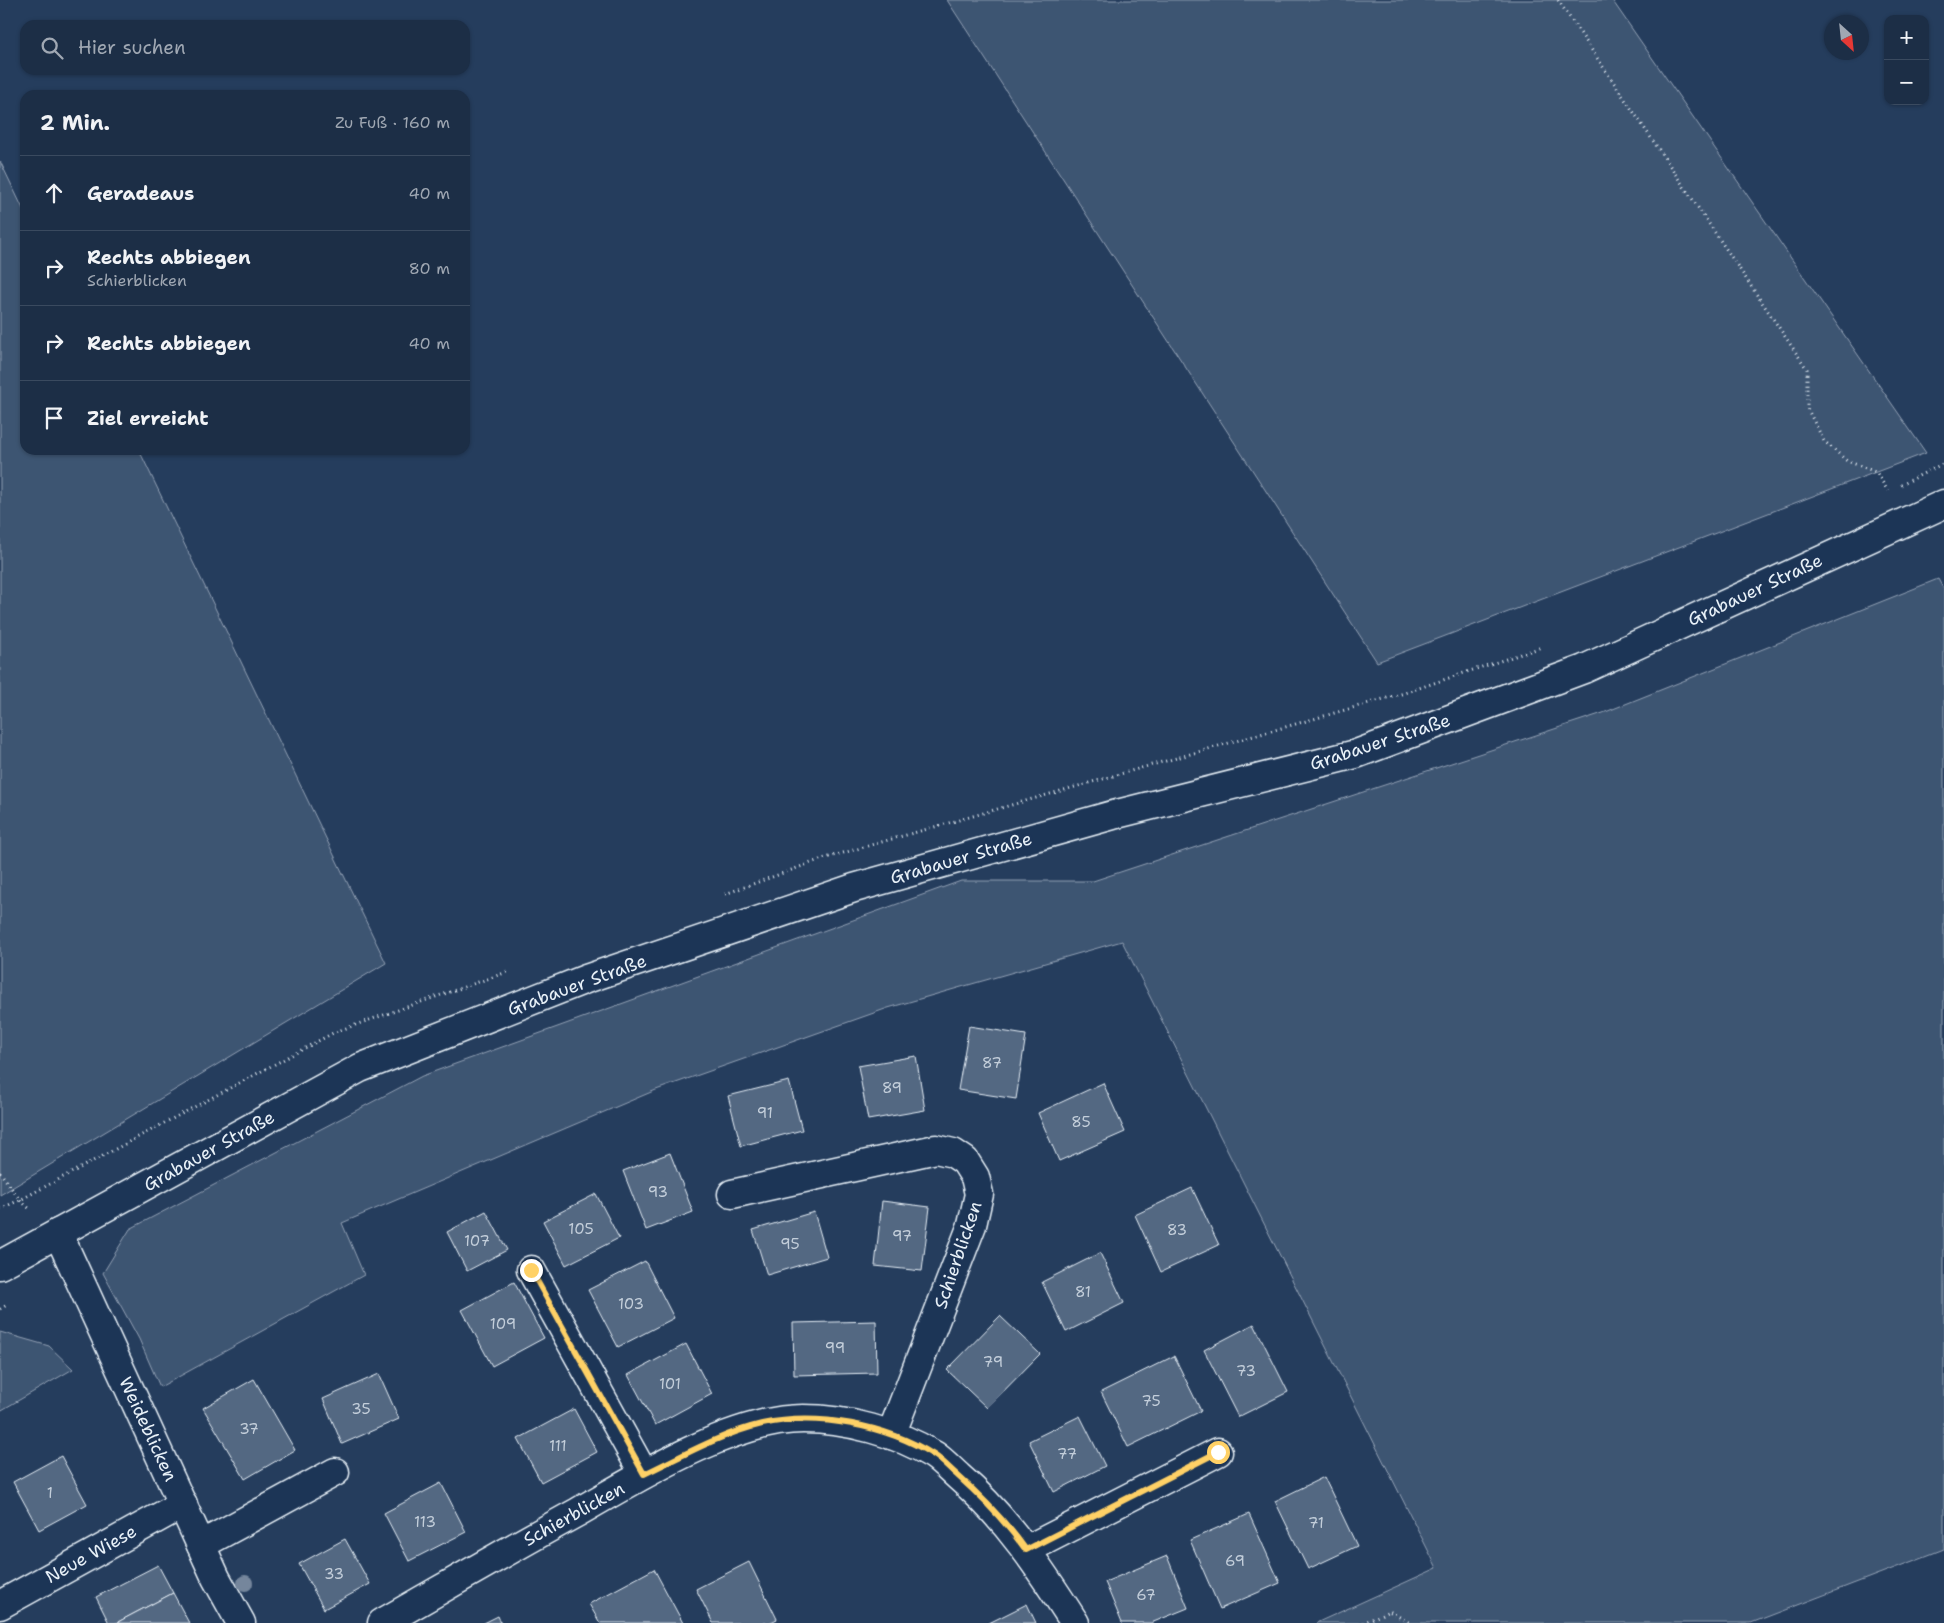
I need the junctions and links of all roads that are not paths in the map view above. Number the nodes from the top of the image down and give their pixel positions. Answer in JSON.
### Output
{"nodes":[{"id":1,"x":1944,"y":504,"type":"edge"},
{"id":2,"x":732,"y":1194,"type":"dead end"},
{"id":3,"x":58,"y":1233,"type":"junction"},
{"id":4,"x":0,"y":1265,"type":"edge"},
{"id":5,"x":531,"y":1270,"type":"dead end"},
{"id":6,"x":891,"y":1434,"type":"junction"},
{"id":7,"x":1218,"y":1452,"type":"dead end"},
{"id":8,"x":335,"y":1472,"type":"dead end"},
{"id":9,"x":644,"y":1474,"type":"junction"},
{"id":10,"x":183,"y":1504,"type":"junction"},
{"id":11,"x":201,"y":1545,"type":"junction"},
{"id":12,"x":1026,"y":1550,"type":"junction"},
{"id":13,"x":0,"y":1604,"type":"edge"},
{"id":14,"x":241,"y":1623,"type":"edge"},
{"id":15,"x":382,"y":1623,"type":"edge"},
{"id":16,"x":1075,"y":1623,"type":"edge"}],
"edges":[{"from":1,"to":3,"type":"main road","name":"Grabauer Straße"},
{"from":2,"to":6,"type":"main road","name":"Schierblicken"},
{"from":3,"to":4,"type":"main road","name":"Grabauer Straße"},
{"from":3,"to":10,"type":"main road","name":"Weideblicken"},
{"from":5,"to":9,"type":"main road"},
{"from":6,"to":9,"type":"main road","name":"Schierblicken"},
{"from":6,"to":12,"type":"main road","name":"Schierblicken"},
{"from":7,"to":12,"type":"main road"},
{"from":8,"to":11,"type":"main road"},
{"from":9,"to":15,"type":"main road","name":"Schierblicken"},
{"from":10,"to":11,"type":"main road","name":"Weideblicken"},
{"from":10,"to":13,"type":"main road","name":"Neue Wiese"},
{"from":11,"to":14,"type":"main road","name":"Weideblicken"},
{"from":12,"to":16,"type":"main road","name":"Schierblicken"}]}
